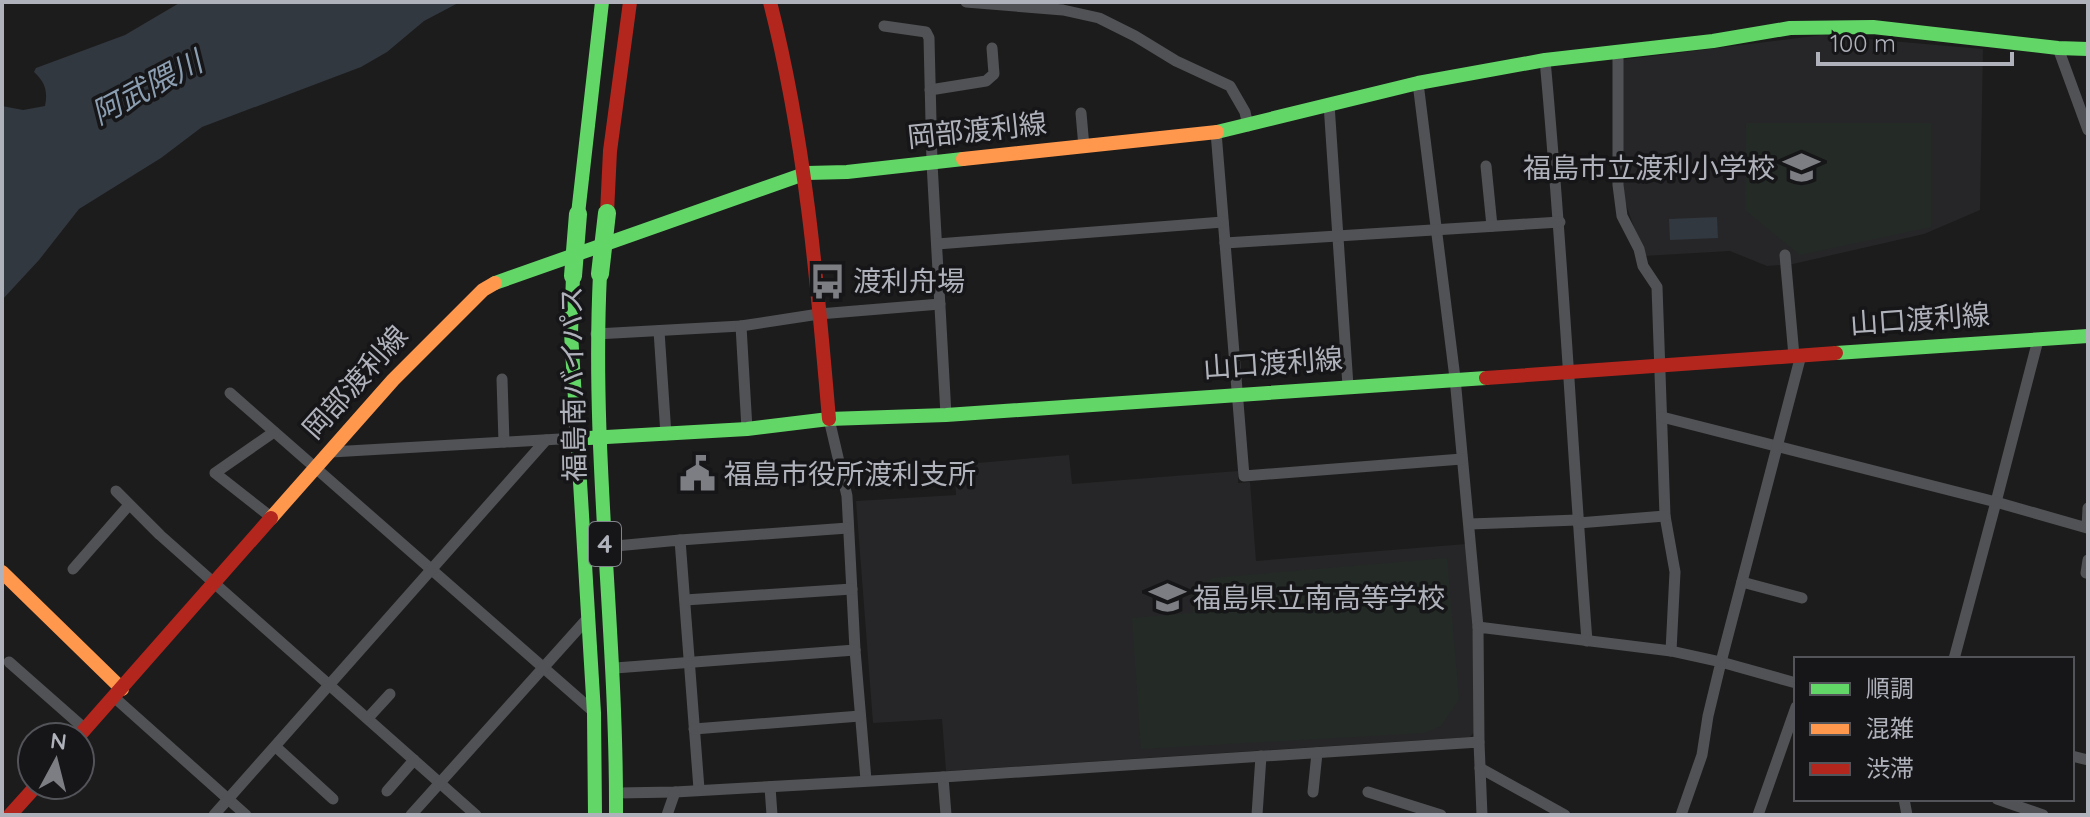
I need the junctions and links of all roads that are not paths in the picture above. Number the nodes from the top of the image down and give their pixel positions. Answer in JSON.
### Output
{"nodes":[{"id":1,"x":602,"y":2,"type":"edge"},
{"id":2,"x":630,"y":2,"type":"edge"},
{"id":3,"x":770,"y":2,"type":"edge"},
{"id":4,"x":966,"y":2,"type":"edge"},
{"id":5,"x":884,"y":26,"type":"dead end"},
{"id":6,"x":992,"y":48,"type":"dead end"},
{"id":7,"x":2058,"y":48,"type":"junction"},
{"id":8,"x":2088,"y":49,"type":"edge"},
{"id":9,"x":1618,"y":52,"type":"junction"},
{"id":10,"x":1545,"y":60,"type":"junction"},
{"id":11,"x":1418,"y":83,"type":"junction"},
{"id":12,"x":930,"y":90,"type":"junction"},
{"id":13,"x":1329,"y":104,"type":"junction"},
{"id":14,"x":1081,"y":113,"type":"dead end"},
{"id":15,"x":1248,"y":126,"type":"junction"},
{"id":16,"x":2088,"y":130,"type":"edge"},
{"id":17,"x":1216,"y":132,"type":"junction"},
{"id":18,"x":1084,"y":147,"type":"junction"},
{"id":19,"x":932,"y":163,"type":"junction"},
{"id":20,"x":1486,"y":166,"type":"dead end"},
{"id":21,"x":807,"y":173,"type":"junction"},
{"id":22,"x":1223,"y":222,"type":"junction"},
{"id":23,"x":1560,"y":222,"type":"junction"},
{"id":24,"x":1492,"y":226,"type":"junction"},
{"id":25,"x":1436,"y":229,"type":"junction"},
{"id":26,"x":1338,"y":235,"type":"junction"},
{"id":27,"x":1225,"y":243,"type":"junction"},
{"id":28,"x":937,"y":244,"type":"junction"},
{"id":29,"x":1785,"y":255,"type":"dead end"},
{"id":30,"x":940,"y":304,"type":"junction"},
{"id":31,"x":819,"y":314,"type":"junction"},
{"id":32,"x":741,"y":326,"type":"junction"},
{"id":33,"x":659,"y":331,"type":"junction"},
{"id":34,"x":596,"y":334,"type":"junction"},
{"id":35,"x":2088,"y":336,"type":"edge"},
{"id":36,"x":2038,"y":340,"type":"junction"},
{"id":37,"x":1797,"y":355,"type":"junction"},
{"id":38,"x":1658,"y":365,"type":"junction"},
{"id":39,"x":1569,"y":371,"type":"junction"},
{"id":40,"x":1455,"y":378,"type":"junction"},
{"id":41,"x":502,"y":379,"type":"dead end"},
{"id":42,"x":1348,"y":386,"type":"junction"},
{"id":43,"x":230,"y":393,"type":"dead end"},
{"id":44,"x":1237,"y":394,"type":"junction"},
{"id":45,"x":946,"y":415,"type":"junction"},
{"id":46,"x":1662,"y":417,"type":"junction"},
{"id":47,"x":829,"y":419,"type":"junction"},
{"id":48,"x":747,"y":429,"type":"junction"},
{"id":49,"x":274,"y":432,"type":"junction"},
{"id":50,"x":666,"y":435,"type":"junction"},
{"id":51,"x":600,"y":437,"type":"junction"},
{"id":52,"x":577,"y":438,"type":"junction"},
{"id":53,"x":546,"y":440,"type":"junction"},
{"id":54,"x":504,"y":442,"type":"junction"},
{"id":55,"x":1779,"y":447,"type":"junction"},
{"id":56,"x":331,"y":452,"type":"junction"},
{"id":57,"x":1462,"y":459,"type":"junction"},
{"id":58,"x":314,"y":468,"type":"junction"},
{"id":59,"x":116,"y":491,"type":"dead end"},
{"id":60,"x":1996,"y":502,"type":"junction"},
{"id":61,"x":129,"y":505,"type":"junction"},
{"id":62,"x":2088,"y":508,"type":"edge"},
{"id":63,"x":1665,"y":516,"type":"junction"},
{"id":64,"x":271,"y":517,"type":"junction"},
{"id":65,"x":1577,"y":522,"type":"junction"},
{"id":66,"x":1469,"y":524,"type":"junction"},
{"id":67,"x":848,"y":528,"type":"junction"},
{"id":68,"x":2087,"y":528,"type":"edge"},
{"id":69,"x":680,"y":540,"type":"junction"},
{"id":70,"x":605,"y":547,"type":"junction"},
{"id":71,"x":2088,"y":560,"type":"edge"},
{"id":72,"x":73,"y":569,"type":"dead end"},
{"id":73,"x":431,"y":571,"type":"junction"},
{"id":74,"x":2,"y":572,"type":"edge"},
{"id":75,"x":2088,"y":573,"type":"edge"},
{"id":76,"x":1742,"y":582,"type":"junction"},
{"id":77,"x":215,"y":584,"type":"junction"},
{"id":78,"x":852,"y":589,"type":"junction"},
{"id":79,"x":1802,"y":598,"type":"dead end"},
{"id":80,"x":685,"y":600,"type":"junction"},
{"id":81,"x":588,"y":618,"type":"junction"},
{"id":82,"x":1478,"y":627,"type":"junction"},
{"id":83,"x":1587,"y":641,"type":"junction"},
{"id":84,"x":855,"y":650,"type":"junction"},
{"id":85,"x":1671,"y":651,"type":"junction"},
{"id":86,"x":1955,"y":657,"type":"edge"},
{"id":87,"x":689,"y":661,"type":"junction"},
{"id":88,"x":9,"y":662,"type":"dead end"},
{"id":89,"x":1721,"y":662,"type":"junction"},
{"id":90,"x":541,"y":667,"type":"junction"},
{"id":91,"x":615,"y":668,"type":"junction"},
{"id":92,"x":1794,"y":682,"type":"edge"},
{"id":93,"x":330,"y":684,"type":"junction"},
{"id":94,"x":118,"y":693,"type":"junction"},
{"id":95,"x":390,"y":694,"type":"dead end"},
{"id":96,"x":594,"y":713,"type":"junction"},
{"id":97,"x":1794,"y":713,"type":"edge"},
{"id":98,"x":860,"y":716,"type":"junction"},
{"id":99,"x":368,"y":718,"type":"junction"},
{"id":100,"x":70,"y":721,"type":"edge"},
{"id":101,"x":93,"y":721,"type":"edge"},
{"id":102,"x":694,"y":729,"type":"junction"},
{"id":103,"x":1479,"y":742,"type":"junction"},
{"id":104,"x":276,"y":747,"type":"junction"},
{"id":105,"x":1317,"y":753,"type":"junction"},
{"id":106,"x":1261,"y":756,"type":"junction"},
{"id":107,"x":414,"y":760,"type":"junction"},
{"id":108,"x":1480,"y":768,"type":"junction"},
{"id":109,"x":943,"y":777,"type":"junction"},
{"id":110,"x":866,"y":780,"type":"junction"},
{"id":111,"x":440,"y":783,"type":"junction"},
{"id":112,"x":770,"y":787,"type":"junction"},
{"id":113,"x":699,"y":789,"type":"junction"},
{"id":114,"x":387,"y":791,"type":"dead end"},
{"id":115,"x":675,"y":792,"type":"junction"},
{"id":116,"x":1313,"y":792,"type":"dead end"},
{"id":117,"x":1368,"y":792,"type":"dead end"},
{"id":118,"x":617,"y":793,"type":"junction"},
{"id":119,"x":228,"y":799,"type":"junction"},
{"id":120,"x":333,"y":799,"type":"dead end"},
{"id":121,"x":2003,"y":801,"type":"edge"},
{"id":122,"x":214,"y":815,"type":"edge"},
{"id":123,"x":246,"y":815,"type":"edge"},
{"id":124,"x":411,"y":815,"type":"edge"},
{"id":125,"x":476,"y":815,"type":"edge"},
{"id":126,"x":595,"y":815,"type":"edge"},
{"id":127,"x":616,"y":815,"type":"edge"},
{"id":128,"x":667,"y":815,"type":"edge"},
{"id":129,"x":772,"y":815,"type":"edge"},
{"id":130,"x":946,"y":815,"type":"edge"},
{"id":131,"x":1257,"y":815,"type":"edge"},
{"id":132,"x":1441,"y":815,"type":"edge"},
{"id":133,"x":1482,"y":815,"type":"edge"},
{"id":134,"x":1565,"y":815,"type":"edge"},
{"id":135,"x":1681,"y":815,"type":"edge"},
{"id":136,"x":1758,"y":815,"type":"edge"},
{"id":137,"x":2043,"y":815,"type":"edge"}],
"edges":[{"from":1,"to":52,"type":"main road","name":"福島南バイパス","number":"4","bridge":true},
{"from":2,"to":34,"type":"main road","name":"福島南バイパス","number":"4","bridge":true},
{"from":3,"to":21,"type":"main road"},
{"from":4,"to":15,"type":"street"},
{"from":5,"to":12,"type":"street"},
{"from":6,"to":12,"type":"street"},
{"from":7,"to":8,"type":"main road","name":"岡部渡利線"},
{"from":7,"to":9,"type":"main road","name":"岡部渡利線"},
{"from":7,"to":16,"type":"street"},
{"from":9,"to":10,"type":"main road","name":"岡部渡利線"},
{"from":9,"to":38,"type":"street"},
{"from":10,"to":11,"type":"main road","name":"岡部渡利線"},
{"from":10,"to":23,"type":"street"},
{"from":11,"to":13,"type":"main road","name":"岡部渡利線"},
{"from":11,"to":25,"type":"street"},
{"from":12,"to":19,"type":"street"},
{"from":13,"to":15,"type":"main road","name":"岡部渡利線"},
{"from":13,"to":26,"type":"street"},
{"from":14,"to":18,"type":"street"},
{"from":15,"to":17,"type":"main road","name":"岡部渡利線"},
{"from":17,"to":18,"type":"main road","name":"岡部渡利線"},
{"from":17,"to":22,"type":"street"},
{"from":18,"to":19,"type":"main road","name":"岡部渡利線"},
{"from":19,"to":21,"type":"main road","name":"岡部渡利線"},
{"from":19,"to":28,"type":"street"},
{"from":20,"to":24,"type":"street"},
{"from":21,"to":31,"type":"main road"},
{"from":21,"to":56,"type":"main road","name":"岡部渡利線"},
{"from":22,"to":27,"type":"street"},
{"from":22,"to":28,"type":"street"},
{"from":23,"to":24,"type":"street"},
{"from":23,"to":39,"type":"street"},
{"from":24,"to":25,"type":"street"},
{"from":25,"to":26,"type":"street"},
{"from":25,"to":40,"type":"street"},
{"from":26,"to":27,"type":"street"},
{"from":26,"to":42,"type":"street"},
{"from":27,"to":44,"type":"street"},
{"from":28,"to":30,"type":"street"},
{"from":29,"to":37,"type":"street"},
{"from":30,"to":31,"type":"street"},
{"from":30,"to":45,"type":"street"},
{"from":31,"to":32,"type":"street"},
{"from":31,"to":47,"type":"main road"},
{"from":32,"to":33,"type":"street"},
{"from":32,"to":48,"type":"street"},
{"from":33,"to":34,"type":"street"},
{"from":33,"to":50,"type":"street"},
{"from":34,"to":51,"type":"main road","name":"福島南バイパス","number":"4"},
{"from":35,"to":36,"type":"main road","name":"山口渡利線"},
{"from":36,"to":37,"type":"main road","name":"山口渡利線"},
{"from":36,"to":60,"type":"street"},
{"from":37,"to":38,"type":"main road","name":"山口渡利線"},
{"from":37,"to":55,"type":"street"},
{"from":38,"to":39,"type":"main road","name":"山口渡利線"},
{"from":38,"to":46,"type":"street"},
{"from":39,"to":40,"type":"main road","name":"山口渡利線"},
{"from":39,"to":65,"type":"street"},
{"from":40,"to":42,"type":"main road","name":"山口渡利線"},
{"from":40,"to":57,"type":"street"},
{"from":41,"to":54,"type":"street"},
{"from":42,"to":44,"type":"main road","name":"山口渡利線"},
{"from":43,"to":49,"type":"street"},
{"from":44,"to":45,"type":"main road","name":"山口渡利線"},
{"from":44,"to":57,"type":"street"},
{"from":45,"to":47,"type":"main road","name":"山口渡利線"},
{"from":46,"to":55,"type":"street"},
{"from":46,"to":63,"type":"street"},
{"from":47,"to":48,"type":"main road","name":"山口渡利線"},
{"from":47,"to":67,"type":"street"},
{"from":48,"to":50,"type":"main road","name":"山口渡利線"},
{"from":49,"to":58,"type":"street"},
{"from":49,"to":64,"type":"street"},
{"from":50,"to":51,"type":"main road","name":"山口渡利線"},
{"from":51,"to":52,"type":"main road","name":"山口渡利線"},
{"from":51,"to":70,"type":"main road","name":"福島南バイパス","number":"4"},
{"from":52,"to":53,"type":"street"},
{"from":52,"to":81,"type":"main road","name":"福島南バイパス","number":"4"},
{"from":53,"to":54,"type":"street"},
{"from":53,"to":73,"type":"street"},
{"from":54,"to":56,"type":"street"},
{"from":55,"to":60,"type":"street"},
{"from":55,"to":76,"type":"street"},
{"from":56,"to":58,"type":"main road","name":"岡部渡利線"},
{"from":57,"to":66,"type":"street"},
{"from":58,"to":64,"type":"main road","name":"岡部渡利線"},
{"from":58,"to":73,"type":"street"},
{"from":59,"to":61,"type":"street"},
{"from":60,"to":68,"type":"street"},
{"from":60,"to":86,"type":"street"},
{"from":61,"to":72,"type":"street"},
{"from":61,"to":77,"type":"street"},
{"from":62,"to":68,"type":"street"},
{"from":63,"to":65,"type":"street"},
{"from":63,"to":85,"type":"street"},
{"from":64,"to":77,"type":"main road","name":"岡部渡利線"},
{"from":65,"to":66,"type":"street"},
{"from":65,"to":83,"type":"street"},
{"from":66,"to":82,"type":"street"},
{"from":67,"to":69,"type":"street"},
{"from":67,"to":78,"type":"street"},
{"from":69,"to":70,"type":"street"},
{"from":69,"to":80,"type":"street"},
{"from":70,"to":91,"type":"main road","name":"福島南バイパス","number":"4"},
{"from":71,"to":75,"type":"street"},
{"from":73,"to":90,"type":"street"},
{"from":73,"to":93,"type":"street"},
{"from":74,"to":94,"type":"main road"},
{"from":76,"to":79,"type":"street"},
{"from":76,"to":89,"type":"street"},
{"from":77,"to":93,"type":"street"},
{"from":77,"to":94,"type":"main road","name":"岡部渡利線"},
{"from":78,"to":80,"type":"street"},
{"from":78,"to":84,"type":"street"},
{"from":80,"to":87,"type":"street"},
{"from":81,"to":90,"type":"street"},
{"from":81,"to":96,"type":"main road","name":"福島南バイパス","number":"4"},
{"from":82,"to":83,"type":"street"},
{"from":82,"to":103,"type":"street"},
{"from":83,"to":85,"type":"street"},
{"from":84,"to":87,"type":"street"},
{"from":84,"to":98,"type":"street"},
{"from":85,"to":89,"type":"street"},
{"from":87,"to":91,"type":"street"},
{"from":87,"to":102,"type":"street"},
{"from":88,"to":100,"type":"street"},
{"from":89,"to":92,"type":"street"},
{"from":89,"to":135,"type":"street"},
{"from":90,"to":96,"type":"street"},
{"from":90,"to":111,"type":"street"},
{"from":91,"to":118,"type":"main road","name":"福島南バイパス","number":"4"},
{"from":93,"to":99,"type":"street"},
{"from":93,"to":104,"type":"street"},
{"from":94,"to":101,"type":"main road","name":"岡部渡利線"},
{"from":94,"to":119,"type":"street"},
{"from":95,"to":99,"type":"street"},
{"from":96,"to":126,"type":"main road","name":"福島南バイパス","number":"4"},
{"from":97,"to":136,"type":"street"},
{"from":98,"to":102,"type":"street"},
{"from":98,"to":110,"type":"street"},
{"from":99,"to":107,"type":"street"},
{"from":102,"to":113,"type":"street"},
{"from":103,"to":105,"type":"street"},
{"from":103,"to":108,"type":"street"},
{"from":104,"to":119,"type":"street"},
{"from":104,"to":120,"type":"street"},
{"from":105,"to":106,"type":"street"},
{"from":105,"to":116,"type":"street"},
{"from":106,"to":109,"type":"street"},
{"from":106,"to":131,"type":"street"},
{"from":107,"to":111,"type":"street"},
{"from":107,"to":114,"type":"street"},
{"from":108,"to":133,"type":"street"},
{"from":108,"to":134,"type":"street"},
{"from":109,"to":110,"type":"street"},
{"from":109,"to":130,"type":"street"},
{"from":110,"to":112,"type":"street"},
{"from":111,"to":124,"type":"street"},
{"from":111,"to":125,"type":"street"},
{"from":112,"to":113,"type":"street"},
{"from":112,"to":129,"type":"street"},
{"from":113,"to":115,"type":"street"},
{"from":115,"to":118,"type":"street"},
{"from":115,"to":128,"type":"street"},
{"from":117,"to":132,"type":"street"},
{"from":118,"to":127,"type":"main road","name":"福島南バイパス","number":"4"},
{"from":119,"to":122,"type":"street"},
{"from":119,"to":123,"type":"street"},
{"from":121,"to":137,"type":"street"}]}
